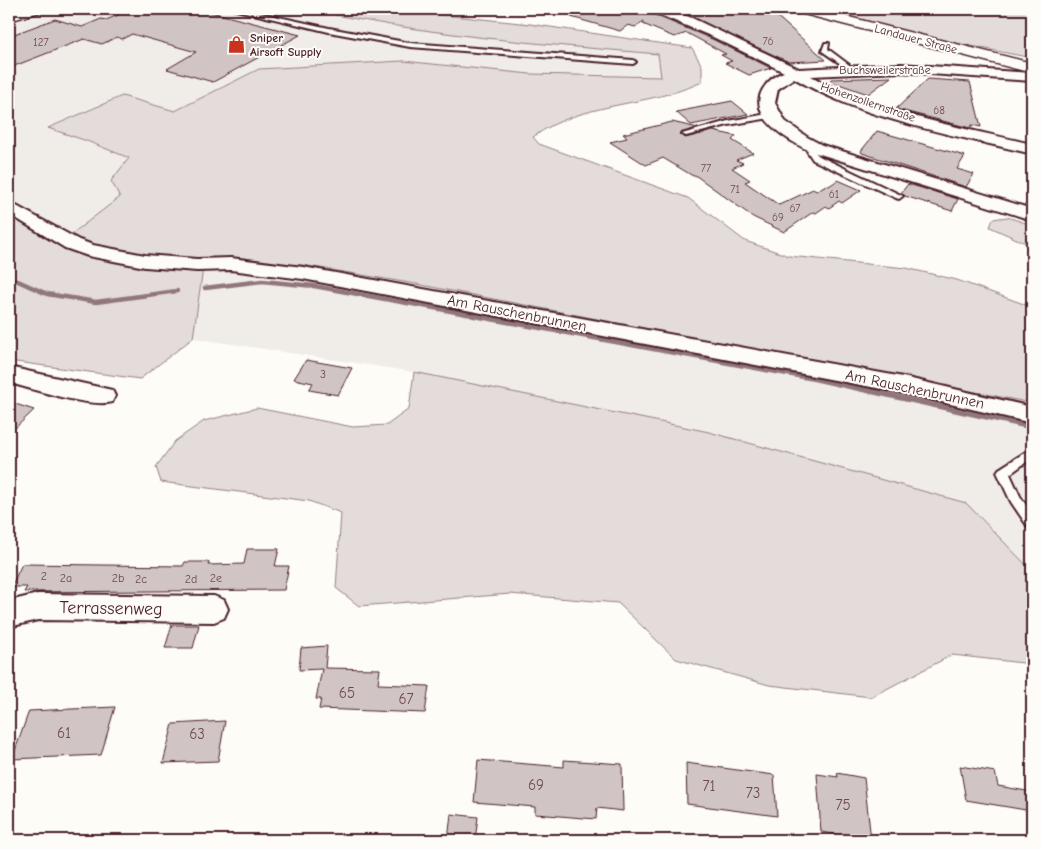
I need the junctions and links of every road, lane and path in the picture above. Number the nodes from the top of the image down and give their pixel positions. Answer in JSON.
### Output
{"nodes":[{"id":1,"x":34,"y":9,"type":"edge"},
{"id":2,"x":235,"y":9,"type":"edge"},
{"id":3,"x":657,"y":9,"type":"edge"},
{"id":4,"x":801,"y":9,"type":"edge"},
{"id":5,"x":9,"y":17,"type":"edge"},
{"id":6,"x":827,"y":44,"type":"dead end"},
{"id":7,"x":633,"y":62,"type":"dead end"},
{"id":8,"x":850,"y":68,"type":"junction"},
{"id":9,"x":1032,"y":68,"type":"edge"},
{"id":10,"x":797,"y":74,"type":"junction"},
{"id":11,"x":1032,"y":76,"type":"edge"},
{"id":12,"x":772,"y":115,"type":"junction"},
{"id":13,"x":686,"y":134,"type":"dead end"},
{"id":14,"x":816,"y":148,"type":"junction"},
{"id":15,"x":1032,"y":149,"type":"edge"},
{"id":16,"x":899,"y":196,"type":"dead end"},
{"id":17,"x":9,"y":207,"type":"edge"},
{"id":18,"x":1032,"y":215,"type":"edge"},
{"id":19,"x":9,"y":375,"type":"edge"},
{"id":20,"x":104,"y":396,"type":"dead end"},
{"id":21,"x":1032,"y":415,"type":"edge"},
{"id":22,"x":1032,"y":452,"type":"edge"},
{"id":23,"x":1032,"y":523,"type":"edge"},
{"id":24,"x":214,"y":609,"type":"dead end"},
{"id":25,"x":9,"y":614,"type":"edge"}],
"edges":[{"from":1,"to":5,"type":"main road"},
{"from":2,"to":7,"type":"lane"},
{"from":3,"to":10,"type":"street","name":"Hohenzollernstraße"},
{"from":4,"to":9,"type":"main road","name":"Landauer Straße"},
{"from":6,"to":8,"type":"lane"},
{"from":8,"to":10,"type":"street","name":"Buchsweilerstraße"},
{"from":8,"to":11,"type":"street","name":"Buchsweilerstraße"},
{"from":10,"to":12,"type":"street","name":"Buchsweilerstraße"},
{"from":10,"to":15,"type":"street","name":"Hohenzollernstraße"},
{"from":12,"to":13,"type":"lane"},
{"from":12,"to":14,"type":"street"},
{"from":14,"to":16,"type":"lane"},
{"from":14,"to":18,"type":"street"},
{"from":17,"to":21,"type":"street","name":"Am Rauschenbrunnen"},
{"from":19,"to":20,"type":"street"},
{"from":22,"to":23,"type":"lane"},
{"from":24,"to":25,"type":"street","name":"Terrassenweg"}]}
